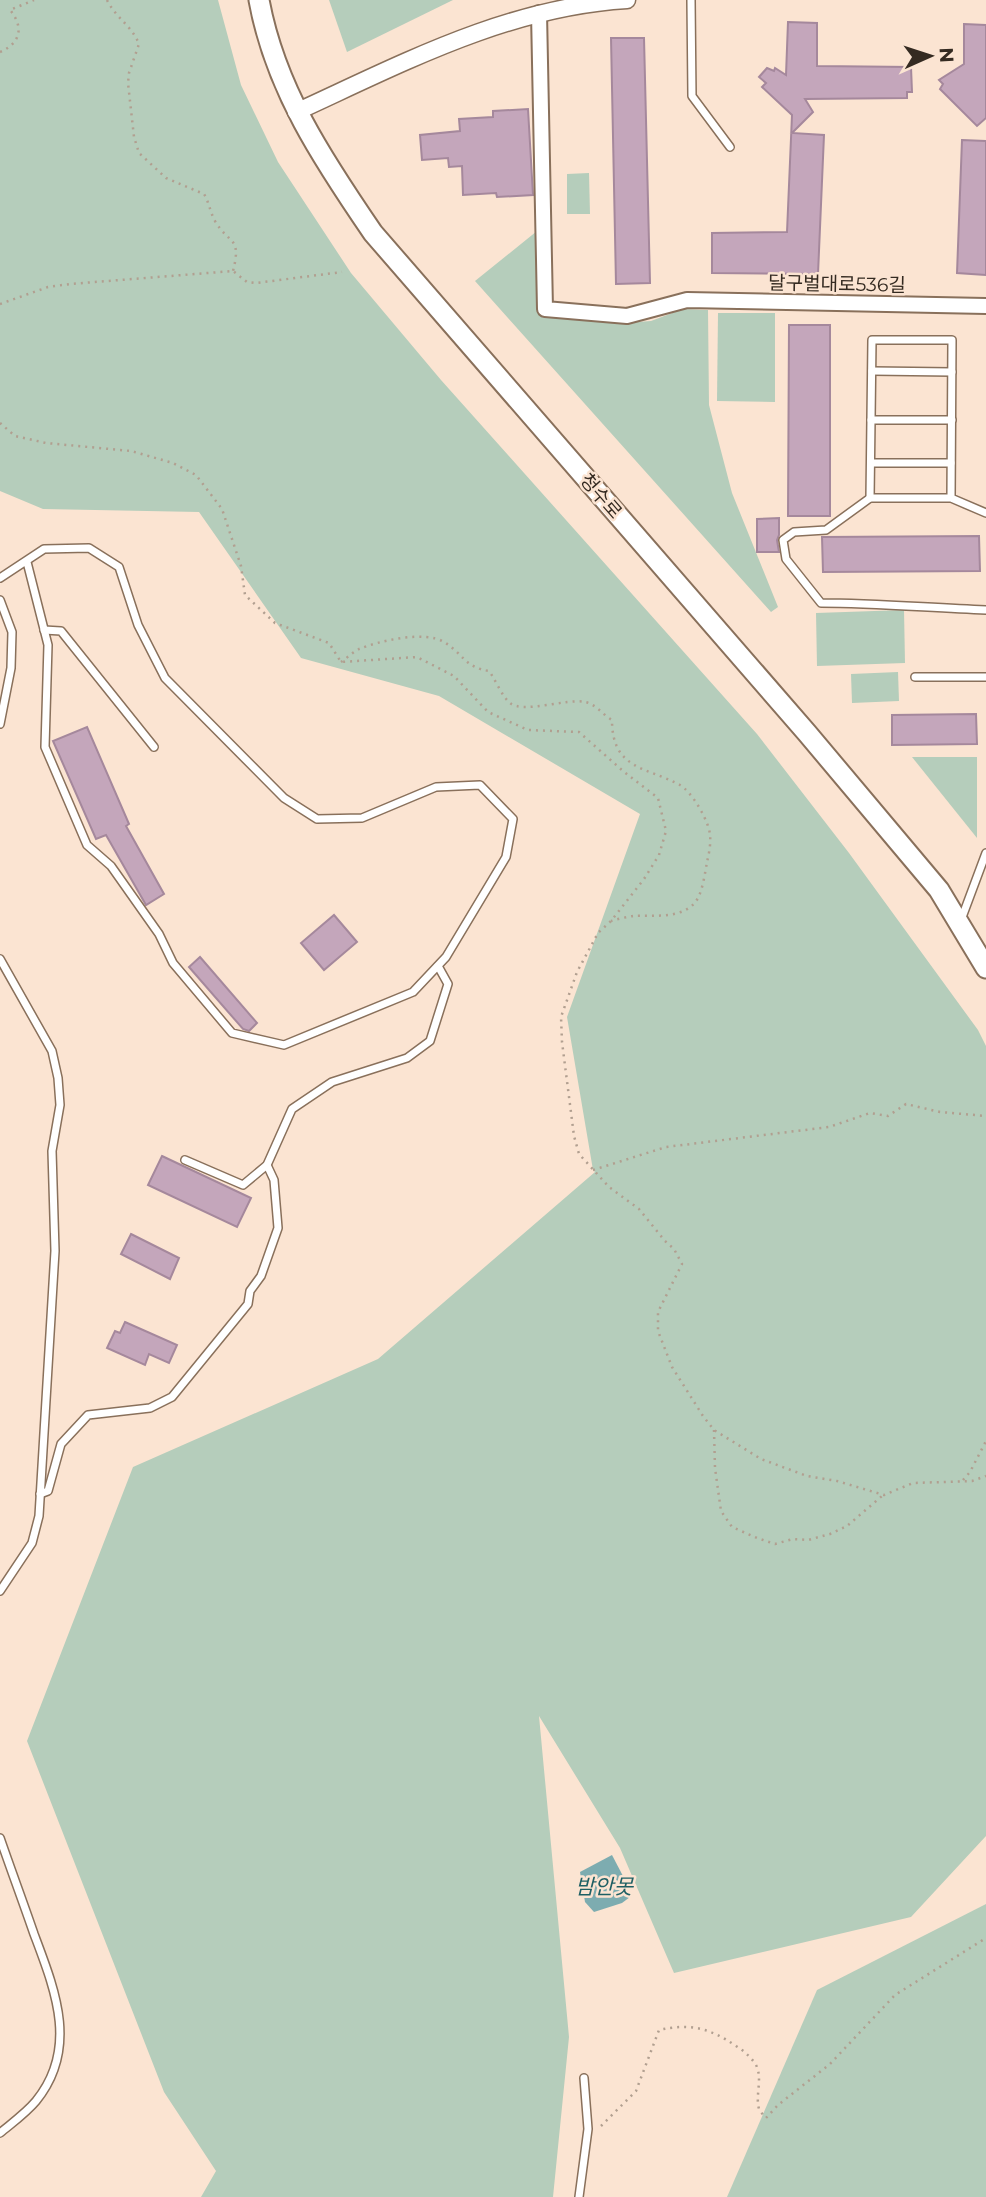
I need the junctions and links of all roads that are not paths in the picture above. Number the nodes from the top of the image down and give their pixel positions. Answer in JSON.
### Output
{"nodes":[{"id":1,"x":259,"y":0,"type":"edge"},
{"id":2,"x":626,"y":0,"type":"edge"},
{"id":3,"x":691,"y":0,"type":"edge"},
{"id":4,"x":539,"y":13,"type":"junction"},
{"id":5,"x":296,"y":111,"type":"junction"},
{"id":6,"x":730,"y":147,"type":"dead end"},
{"id":7,"x":986,"y":306,"type":"edge"},
{"id":8,"x":872,"y":371,"type":"junction"},
{"id":9,"x":952,"y":372,"type":"junction"},
{"id":10,"x":871,"y":420,"type":"junction"},
{"id":11,"x":952,"y":420,"type":"junction"},
{"id":12,"x":871,"y":463,"type":"junction"},
{"id":13,"x":951,"y":463,"type":"junction"},
{"id":14,"x":870,"y":498,"type":"junction"},
{"id":15,"x":951,"y":498,"type":"junction"},
{"id":16,"x":986,"y":513,"type":"edge"},
{"id":17,"x":27,"y":562,"type":"junction"},
{"id":18,"x":0,"y":578,"type":"edge"},
{"id":19,"x":0,"y":600,"type":"edge"},
{"id":20,"x":986,"y":610,"type":"edge"},
{"id":21,"x":44,"y":630,"type":"junction"},
{"id":22,"x":915,"y":677,"type":"dead end"},
{"id":23,"x":986,"y":677,"type":"edge"},
{"id":24,"x":0,"y":724,"type":"edge"},
{"id":25,"x":154,"y":747,"type":"dead end"},
{"id":26,"x":986,"y":853,"type":"edge"},
{"id":27,"x":960,"y":924,"type":"junction"},
{"id":28,"x":0,"y":959,"type":"edge"},
{"id":29,"x":438,"y":966,"type":"junction"},
{"id":30,"x":986,"y":968,"type":"edge"},
{"id":31,"x":185,"y":1160,"type":"dead end"},
{"id":32,"x":267,"y":1164,"type":"junction"},
{"id":33,"x":40,"y":1494,"type":"junction"},
{"id":34,"x":0,"y":1591,"type":"edge"},
{"id":35,"x":0,"y":1838,"type":"edge"},
{"id":36,"x":584,"y":2078,"type":"dead end"},
{"id":37,"x":0,"y":2133,"type":"edge"},
{"id":38,"x":579,"y":2197,"type":"edge"}],
"edges":[{"from":1,"to":5,"type":"main road","name":"청수로"},
{"from":2,"to":4,"type":"street"},
{"from":3,"to":6,"type":"lane"},
{"from":4,"to":5,"type":"street"},
{"from":4,"to":7,"type":"street","name":"달구벌대로536길"},
{"from":5,"to":27,"type":"main road","name":"청수로"},
{"from":8,"to":9,"type":"lane"},
{"from":8,"to":9,"type":"lane"},
{"from":8,"to":10,"type":"lane"},
{"from":9,"to":11,"type":"lane"},
{"from":10,"to":11,"type":"lane"},
{"from":10,"to":12,"type":"lane"},
{"from":11,"to":13,"type":"lane"},
{"from":12,"to":13,"type":"lane"},
{"from":12,"to":14,"type":"lane"},
{"from":13,"to":15,"type":"lane"},
{"from":14,"to":15,"type":"lane"},
{"from":14,"to":20,"type":"lane"},
{"from":15,"to":16,"type":"lane"},
{"from":17,"to":18,"type":"lane"},
{"from":17,"to":21,"type":"lane"},
{"from":17,"to":29,"type":"lane"},
{"from":19,"to":24,"type":"lane"},
{"from":21,"to":25,"type":"lane"},
{"from":21,"to":29,"type":"lane"},
{"from":22,"to":23,"type":"lane"},
{"from":26,"to":27,"type":"lane"},
{"from":27,"to":30,"type":"main road","name":"청수로"},
{"from":28,"to":33,"type":"lane"},
{"from":29,"to":32,"type":"lane"},
{"from":31,"to":32,"type":"lane"},
{"from":32,"to":33,"type":"lane"},
{"from":33,"to":34,"type":"lane"},
{"from":35,"to":37,"type":"lane"},
{"from":36,"to":38,"type":"lane"}]}
